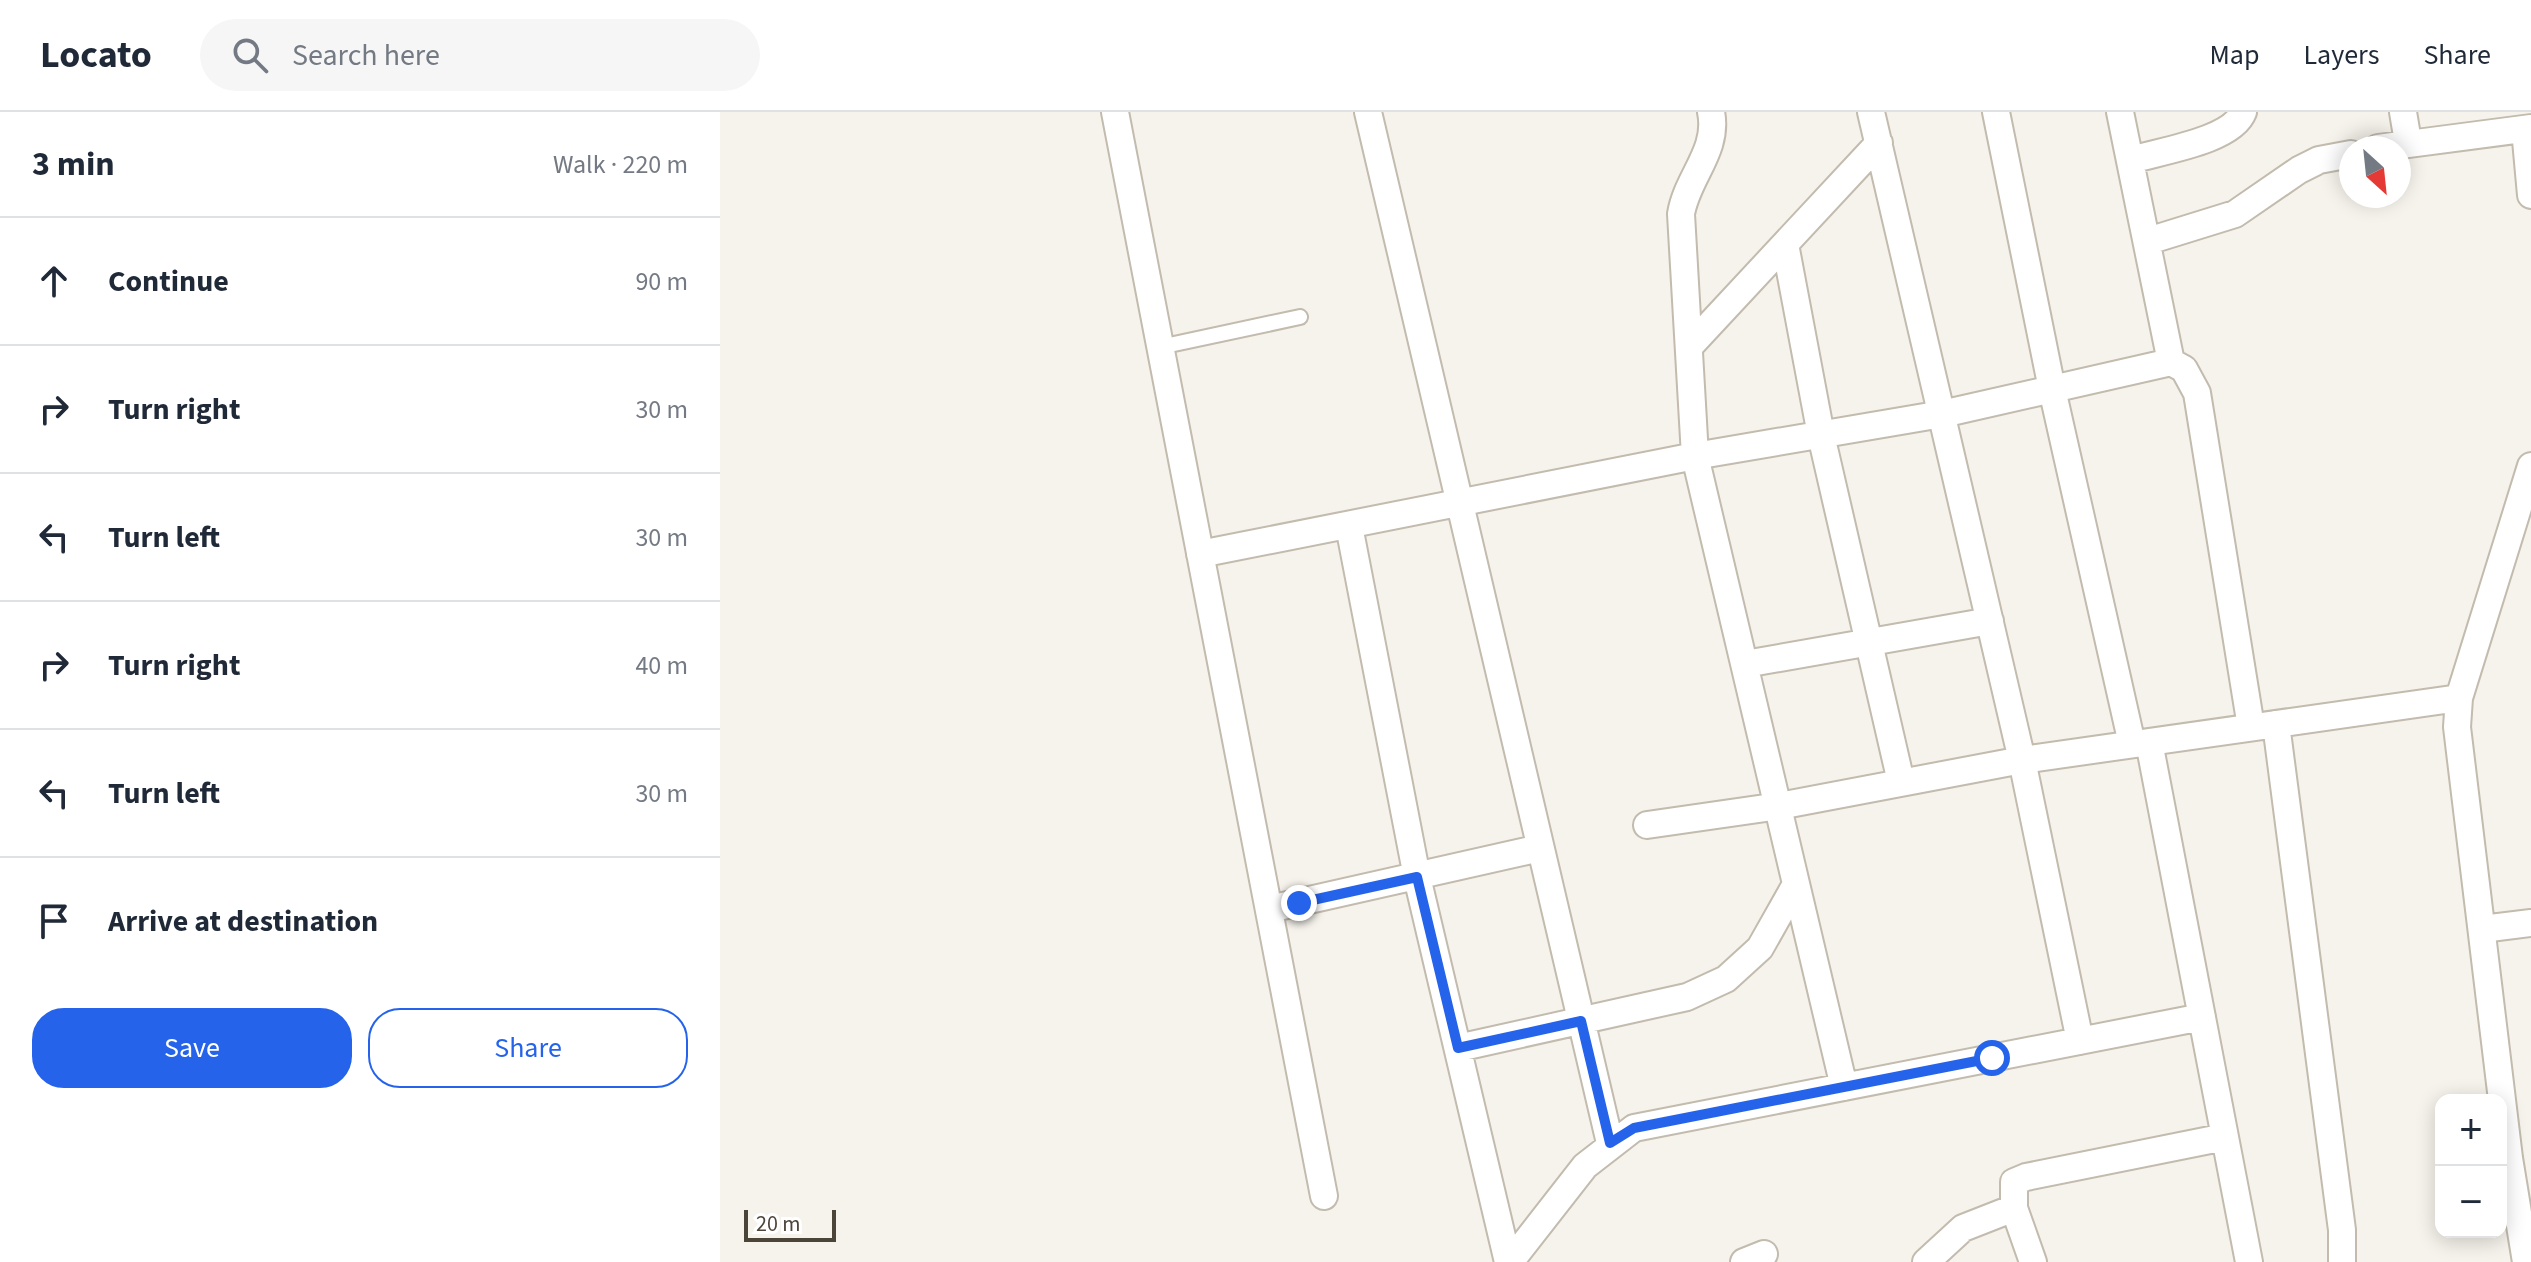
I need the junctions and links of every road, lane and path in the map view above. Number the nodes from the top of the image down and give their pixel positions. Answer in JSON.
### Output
{"nodes":[{"id":1,"x":1115,"y":112,"type":"edge"},
{"id":2,"x":1368,"y":112,"type":"edge"},
{"id":3,"x":1711,"y":112,"type":"edge"},
{"id":4,"x":1871,"y":112,"type":"edge"},
{"id":5,"x":1996,"y":112,"type":"edge"},
{"id":6,"x":2120,"y":112,"type":"edge"},
{"id":7,"x":2243,"y":112,"type":"edge"},
{"id":8,"x":2403,"y":112,"type":"edge"},
{"id":9,"x":2528,"y":128,"type":"edge"},
{"id":10,"x":2407,"y":136,"type":"edge"},
{"id":11,"x":2411,"y":142,"type":"edge"},
{"id":12,"x":1879,"y":143,"type":"junction"},
{"id":13,"x":2339,"y":156,"type":"edge"},
{"id":14,"x":2131,"y":160,"type":"junction"},
{"id":15,"x":2531,"y":195,"type":"edge"},
{"id":16,"x":2148,"y":241,"type":"junction"},
{"id":17,"x":1785,"y":244,"type":"junction"},
{"id":18,"x":1300,"y":317,"type":"dead end"},
{"id":19,"x":1160,"y":347,"type":"junction"},
{"id":20,"x":1689,"y":347,"type":"junction"},
{"id":21,"x":2171,"y":362,"type":"junction"},
{"id":22,"x":2052,"y":389,"type":"junction"},
{"id":23,"x":1942,"y":414,"type":"junction"},
{"id":24,"x":1821,"y":435,"type":"junction"},
{"id":25,"x":1695,"y":456,"type":"junction"},
{"id":26,"x":2531,"y":466,"type":"edge"},
{"id":27,"x":1459,"y":504,"type":"junction"},
{"id":28,"x":1349,"y":526,"type":"junction"},
{"id":29,"x":1200,"y":554,"type":"junction"},
{"id":30,"x":1990,"y":621,"type":"junction"},
{"id":31,"x":1869,"y":642,"type":"junction"},
{"id":32,"x":1745,"y":664,"type":"junction"},
{"id":33,"x":2459,"y":698,"type":"junction"},
{"id":34,"x":2264,"y":726,"type":"junction"},
{"id":35,"x":2141,"y":743,"type":"junction"},
{"id":36,"x":2022,"y":760,"type":"junction"},
{"id":37,"x":1901,"y":782,"type":"junction"},
{"id":38,"x":1779,"y":806,"type":"junction"},
{"id":39,"x":1647,"y":825,"type":"dead end"},
{"id":40,"x":1540,"y":848,"type":"junction"},
{"id":41,"x":1417,"y":877,"type":"junction"},
{"id":42,"x":1795,"y":886,"type":"junction"},
{"id":43,"x":1269,"y":909,"type":"junction"},
{"id":44,"x":2531,"y":923,"type":"edge"},
{"id":45,"x":2482,"y":929,"type":"junction"},
{"id":46,"x":2202,"y":1017,"type":"junction"},
{"id":47,"x":1581,"y":1021,"type":"junction"},
{"id":48,"x":2080,"y":1041,"type":"junction"},
{"id":49,"x":1458,"y":1048,"type":"junction"},
{"id":50,"x":1844,"y":1087,"type":"junction"},
{"id":51,"x":2225,"y":1137,"type":"junction"},
{"id":52,"x":1610,"y":1143,"type":"junction"},
{"id":53,"x":1324,"y":1196,"type":"dead end"},
{"id":54,"x":2014,"y":1208,"type":"junction"},
{"id":55,"x":1509,"y":1262,"type":"edge"},
{"id":56,"x":1926,"y":1262,"type":"edge"},
{"id":57,"x":2033,"y":1262,"type":"edge"},
{"id":58,"x":2249,"y":1262,"type":"edge"},
{"id":59,"x":2342,"y":1262,"type":"edge"},
{"id":60,"x":2526,"y":1262,"type":"edge"}],
"edges":[{"from":1,"to":19,"type":"street"},
{"from":2,"to":27,"type":"street"},
{"from":3,"to":20,"type":"street"},
{"from":4,"to":12,"type":"street"},
{"from":5,"to":22,"type":"street"},
{"from":6,"to":14,"type":"street"},
{"from":7,"to":14,"type":"street"},
{"from":8,"to":10,"type":"street"},
{"from":9,"to":11,"type":"street"},
{"from":9,"to":15,"type":"street"},
{"from":12,"to":17,"type":"street"},
{"from":12,"to":23,"type":"street"},
{"from":13,"to":16,"type":"street"},
{"from":14,"to":16,"type":"street"},
{"from":16,"to":21,"type":"street"},
{"from":17,"to":20,"type":"street"},
{"from":17,"to":24,"type":"street"},
{"from":18,"to":19,"type":"lane"},
{"from":19,"to":29,"type":"street"},
{"from":20,"to":25,"type":"street"},
{"from":21,"to":22,"type":"street"},
{"from":21,"to":34,"type":"street"},
{"from":22,"to":23,"type":"street"},
{"from":22,"to":35,"type":"street"},
{"from":23,"to":24,"type":"street"},
{"from":23,"to":30,"type":"street"},
{"from":24,"to":25,"type":"street"},
{"from":24,"to":31,"type":"street"},
{"from":25,"to":27,"type":"street"},
{"from":25,"to":32,"type":"street"},
{"from":26,"to":33,"type":"street"},
{"from":27,"to":28,"type":"street"},
{"from":27,"to":40,"type":"street"},
{"from":28,"to":29,"type":"street"},
{"from":28,"to":41,"type":"street"},
{"from":29,"to":43,"type":"street"},
{"from":30,"to":31,"type":"street"},
{"from":30,"to":36,"type":"street"},
{"from":31,"to":32,"type":"street"},
{"from":31,"to":37,"type":"street"},
{"from":32,"to":38,"type":"street"},
{"from":33,"to":34,"type":"street"},
{"from":33,"to":45,"type":"street"},
{"from":34,"to":35,"type":"street"},
{"from":34,"to":59,"type":"street"},
{"from":35,"to":36,"type":"street"},
{"from":35,"to":46,"type":"street"},
{"from":36,"to":37,"type":"street"},
{"from":36,"to":48,"type":"street"},
{"from":37,"to":38,"type":"street"},
{"from":38,"to":39,"type":"street"},
{"from":38,"to":42,"type":"street"},
{"from":40,"to":41,"type":"street"},
{"from":40,"to":47,"type":"street"},
{"from":41,"to":43,"type":"street"},
{"from":41,"to":49,"type":"street"},
{"from":42,"to":47,"type":"street"},
{"from":42,"to":50,"type":"street"},
{"from":43,"to":53,"type":"street"},
{"from":44,"to":45,"type":"street"},
{"from":45,"to":60,"type":"street"},
{"from":46,"to":48,"type":"street"},
{"from":46,"to":51,"type":"street"},
{"from":47,"to":49,"type":"street"},
{"from":47,"to":52,"type":"street"},
{"from":48,"to":50,"type":"street"},
{"from":49,"to":55,"type":"street"},
{"from":50,"to":52,"type":"street"},
{"from":51,"to":54,"type":"street"},
{"from":51,"to":58,"type":"street"},
{"from":52,"to":55,"type":"street"},
{"from":54,"to":56,"type":"street"},
{"from":54,"to":57,"type":"street"}]}
